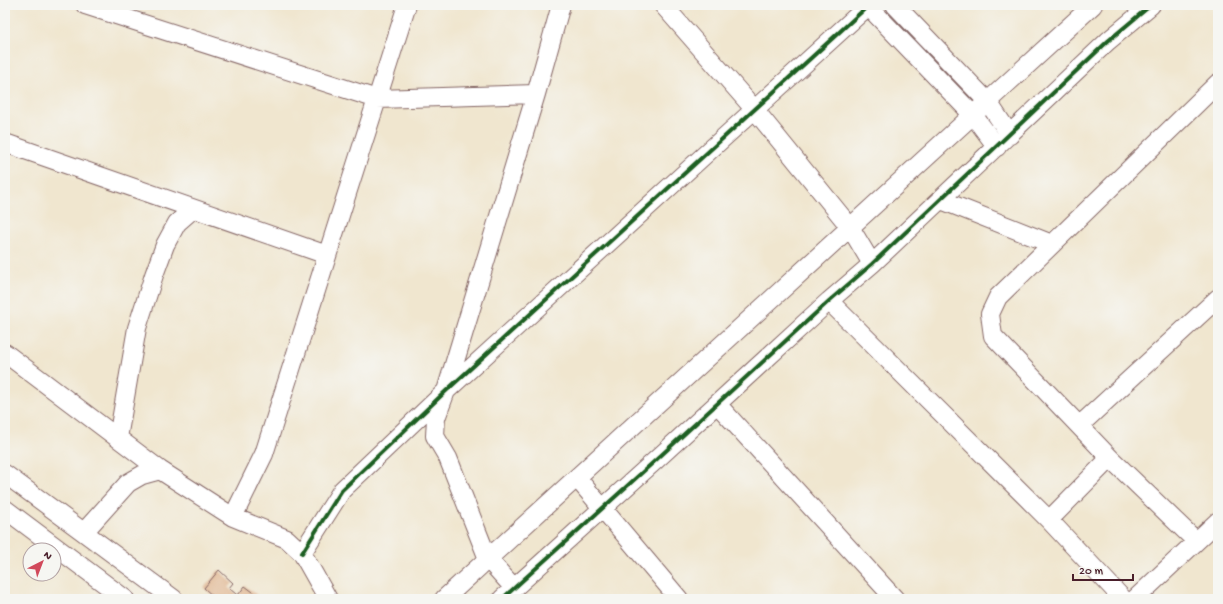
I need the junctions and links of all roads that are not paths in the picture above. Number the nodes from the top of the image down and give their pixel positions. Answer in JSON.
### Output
{"nodes":[{"id":1,"x":86,"y":5,"type":"edge"},
{"id":2,"x":407,"y":5,"type":"edge"},
{"id":3,"x":561,"y":5,"type":"edge"},
{"id":4,"x":663,"y":5,"type":"edge"},
{"id":5,"x":868,"y":5,"type":"edge"},
{"id":6,"x":895,"y":5,"type":"edge"},
{"id":7,"x":1093,"y":5,"type":"edge"},
{"id":8,"x":1151,"y":5,"type":"edge"},
{"id":9,"x":1218,"y":83,"type":"edge"},
{"id":10,"x":536,"y":94,"type":"junction"},
{"id":11,"x":377,"y":99,"type":"junction"},
{"id":12,"x":988,"y":102,"type":"junction"},
{"id":13,"x":755,"y":110,"type":"junction"},
{"id":14,"x":973,"y":115,"type":"junction"},
{"id":15,"x":1004,"y":141,"type":"junction"},
{"id":16,"x":5,"y":144,"type":"edge"},
{"id":17,"x":941,"y":200,"type":"junction"},
{"id":18,"x":193,"y":209,"type":"junction"},
{"id":19,"x":850,"y":228,"type":"junction"},
{"id":20,"x":1052,"y":244,"type":"junction"},
{"id":21,"x":327,"y":255,"type":"junction"},
{"id":22,"x":872,"y":264,"type":"junction"},
{"id":23,"x":1218,"y":298,"type":"edge"},
{"id":24,"x":829,"y":301,"type":"junction"},
{"id":25,"x":5,"y":353,"type":"edge"},
{"id":26,"x":446,"y":391,"type":"junction"},
{"id":27,"x":717,"y":404,"type":"junction"},
{"id":28,"x":1080,"y":426,"type":"junction"},
{"id":29,"x":118,"y":438,"type":"junction"},
{"id":30,"x":1110,"y":458,"type":"junction"},
{"id":31,"x":160,"y":470,"type":"junction"},
{"id":32,"x":5,"y":474,"type":"edge"},
{"id":33,"x":577,"y":478,"type":"junction"},
{"id":34,"x":5,"y":509,"type":"edge"},
{"id":35,"x":602,"y":509,"type":"junction"},
{"id":36,"x":233,"y":517,"type":"junction"},
{"id":37,"x":1049,"y":520,"type":"junction"},
{"id":38,"x":1218,"y":521,"type":"edge"},
{"id":39,"x":84,"y":532,"type":"junction"},
{"id":40,"x":1196,"y":541,"type":"junction"},
{"id":41,"x":302,"y":553,"type":"junction"},
{"id":42,"x":488,"y":559,"type":"junction"},
{"id":43,"x":508,"y":593,"type":"edge"},
{"id":44,"x":125,"y":599,"type":"edge"},
{"id":45,"x":174,"y":599,"type":"edge"},
{"id":46,"x":328,"y":599,"type":"edge"},
{"id":47,"x":444,"y":599,"type":"edge"},
{"id":48,"x":679,"y":599,"type":"edge"},
{"id":49,"x":895,"y":599,"type":"edge"},
{"id":50,"x":1123,"y":599,"type":"edge"},
{"id":51,"x":1135,"y":599,"type":"edge"}],
"edges":[{"from":1,"to":11,"type":"street"},
{"from":2,"to":11,"type":"street"},
{"from":3,"to":10,"type":"street"},
{"from":4,"to":13,"type":"street"},
{"from":5,"to":13,"type":"street"},
{"from":5,"to":14,"type":"street"},
{"from":6,"to":12,"type":"street"},
{"from":7,"to":12,"type":"street"},
{"from":8,"to":15,"type":"street"},
{"from":9,"to":20,"type":"street"},
{"from":10,"to":11,"type":"street"},
{"from":10,"to":26,"type":"street"},
{"from":11,"to":21,"type":"street"},
{"from":12,"to":14,"type":"street"},
{"from":12,"to":15,"type":"street"},
{"from":13,"to":19,"type":"street"},
{"from":13,"to":26,"type":"street"},
{"from":14,"to":15,"type":"street"},
{"from":14,"to":19,"type":"street"},
{"from":15,"to":17,"type":"street"},
{"from":16,"to":18,"type":"street"},
{"from":17,"to":20,"type":"street"},
{"from":17,"to":22,"type":"street"},
{"from":18,"to":21,"type":"street"},
{"from":18,"to":29,"type":"street"},
{"from":19,"to":22,"type":"street"},
{"from":19,"to":33,"type":"street"},
{"from":20,"to":28,"type":"street"},
{"from":21,"to":36,"type":"street"},
{"from":22,"to":24,"type":"street"},
{"from":23,"to":28,"type":"street"},
{"from":24,"to":27,"type":"street"},
{"from":24,"to":37,"type":"street"},
{"from":25,"to":29,"type":"street"},
{"from":26,"to":41,"type":"street"},
{"from":26,"to":42,"type":"street"},
{"from":27,"to":35,"type":"street"},
{"from":27,"to":49,"type":"street"},
{"from":28,"to":30,"type":"street"},
{"from":29,"to":31,"type":"street"},
{"from":30,"to":37,"type":"street"},
{"from":30,"to":40,"type":"street"},
{"from":31,"to":36,"type":"street"},
{"from":31,"to":39,"type":"street"},
{"from":32,"to":39,"type":"street"},
{"from":33,"to":35,"type":"street"},
{"from":33,"to":42,"type":"street"},
{"from":34,"to":44,"type":"street"},
{"from":35,"to":43,"type":"street"},
{"from":35,"to":48,"type":"street"},
{"from":36,"to":41,"type":"street"},
{"from":37,"to":50,"type":"street"},
{"from":38,"to":40,"type":"street"},
{"from":39,"to":45,"type":"street"},
{"from":40,"to":51,"type":"street"},
{"from":41,"to":46,"type":"street"},
{"from":42,"to":43,"type":"street"},
{"from":42,"to":47,"type":"street"}]}
